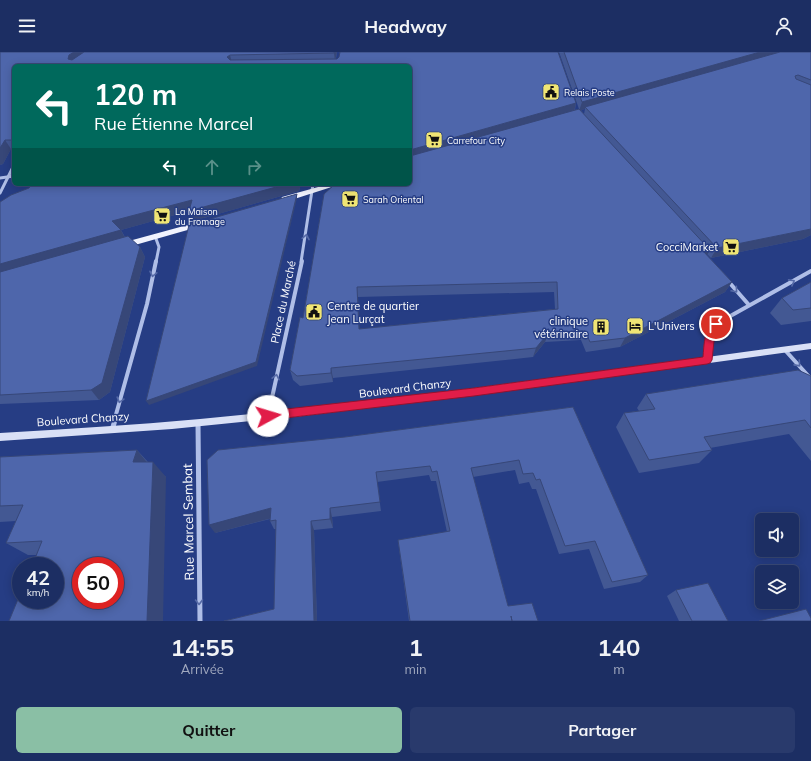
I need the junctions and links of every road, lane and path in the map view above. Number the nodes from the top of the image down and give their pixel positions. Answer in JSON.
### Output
{"nodes":[{"id":1,"x":12,"y":169,"type":"edge"},
{"id":2,"x":12,"y":176,"type":"edge"},
{"id":3,"x":8,"y":177,"type":"junction"},
{"id":4,"x":0,"y":178,"type":"edge"},
{"id":5,"x":325,"y":186,"type":"edge"},
{"id":6,"x":313,"y":188,"type":"edge"},
{"id":7,"x":0,"y":192,"type":"edge"},
{"id":8,"x":276,"y":202,"type":"edge"},
{"id":9,"x":213,"y":220,"type":"edge"},
{"id":10,"x":155,"y":236,"type":"junction"},
{"id":11,"x":111,"y":249,"type":"edge"},
{"id":12,"x":811,"y":271,"type":"edge"},
{"id":13,"x":724,"y":277,"type":"edge"},
{"id":14,"x":748,"y":305,"type":"junction"},
{"id":15,"x":811,"y":346,"type":"edge"},
{"id":16,"x":784,"y":350,"type":"junction"},
{"id":17,"x":707,"y":360,"type":"junction"},
{"id":18,"x":811,"y":379,"type":"edge"},
{"id":19,"x":268,"y":416,"type":"junction"},
{"id":20,"x":198,"y":423,"type":"junction"},
{"id":21,"x":112,"y":430,"type":"junction"},
{"id":22,"x":0,"y":436,"type":"edge"},
{"id":23,"x":200,"y":621,"type":"edge"}],
"edges":[{"from":1,"to":3,"type":"street"},
{"from":2,"to":3,"type":"street"},
{"from":3,"to":4,"type":"street"},
{"from":3,"to":7,"type":"street"},
{"from":5,"to":6,"type":"main road"},
{"from":6,"to":8,"type":"main road"},
{"from":19,"to":6,"type":"street","name":"Place du Marché","one_way":true},
{"from":9,"to":10,"type":"main road"},
{"from":10,"to":11,"type":"main road"},
{"from":10,"to":21,"type":"street","one_way":true},
{"from":14,"to":12,"type":"street","one_way":true},
{"from":13,"to":14,"type":"street","one_way":true},
{"from":14,"to":17,"type":"street"},
{"from":15,"to":16,"type":"main road","name":"Boulevard Chanzy"},
{"from":16,"to":17,"type":"main road","name":"Boulevard Chanzy"},
{"from":16,"to":18,"type":"street","one_way":true},
{"from":17,"to":19,"type":"main road","name":"Boulevard Chanzy"},
{"from":19,"to":20,"type":"main road","name":"Boulevard Chanzy"},
{"from":20,"to":21,"type":"main road","name":"Boulevard Chanzy"},
{"from":20,"to":23,"type":"street","name":"Rue Marcel Sembat","one_way":true},
{"from":21,"to":22,"type":"main road","name":"Boulevard Chanzy"}]}
